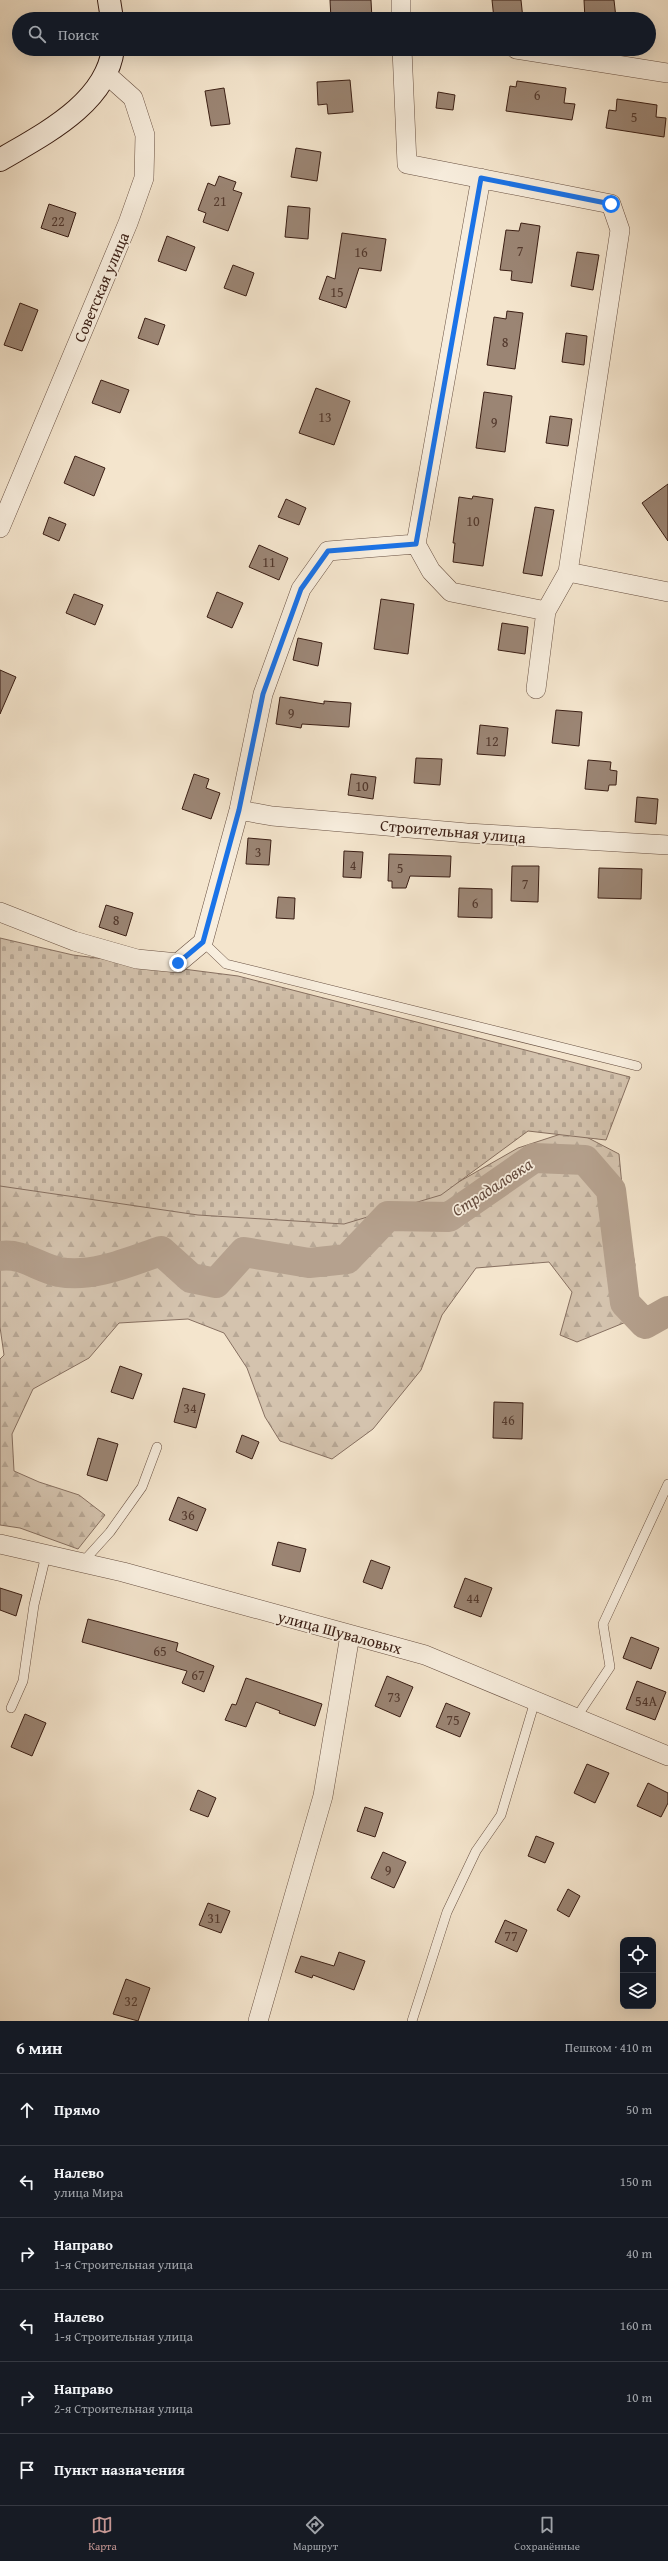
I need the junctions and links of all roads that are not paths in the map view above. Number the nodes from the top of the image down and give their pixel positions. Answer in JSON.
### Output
{"nodes":[{"id":1,"x":109,"y":0,"type":"edge"},
{"id":2,"x":401,"y":0,"type":"edge"},
{"id":3,"x":111,"y":12,"type":"edge"},
{"id":4,"x":401,"y":12,"type":"edge"},
{"id":5,"x":111,"y":56,"type":"edge"},
{"id":6,"x":402,"y":56,"type":"edge"},
{"id":7,"x":560,"y":56,"type":"edge"},
{"id":8,"x":105,"y":73,"type":"junction"},
{"id":9,"x":668,"y":73,"type":"edge"},
{"id":10,"x":0,"y":160,"type":"edge"},
{"id":11,"x":481,"y":178,"type":"junction"},
{"id":12,"x":0,"y":528,"type":"edge"},
{"id":13,"x":416,"y":544,"type":"junction"},
{"id":14,"x":568,"y":572,"type":"junction"},
{"id":15,"x":668,"y":592,"type":"edge"},
{"id":16,"x":546,"y":611,"type":"junction"},
{"id":17,"x":536,"y":689,"type":"dead end"},
{"id":18,"x":239,"y":810,"type":"junction"},
{"id":19,"x":668,"y":846,"type":"edge"},
{"id":20,"x":0,"y":912,"type":"edge"},
{"id":21,"x":203,"y":942,"type":"junction"},
{"id":22,"x":637,"y":1066,"type":"dead end"},
{"id":23,"x":157,"y":1447,"type":"dead end"},
{"id":24,"x":668,"y":1484,"type":"edge"},
{"id":25,"x":0,"y":1544,"type":"edge"},
{"id":26,"x":46,"y":1555,"type":"junction"},
{"id":27,"x":82,"y":1563,"type":"junction"},
{"id":28,"x":350,"y":1635,"type":"junction"},
{"id":29,"x":535,"y":1701,"type":"junction"},
{"id":30,"x":11,"y":1708,"type":"dead end"},
{"id":31,"x":576,"y":1718,"type":"junction"},
{"id":32,"x":668,"y":1756,"type":"edge"},
{"id":33,"x":258,"y":2021,"type":"edge"},
{"id":34,"x":412,"y":2021,"type":"edge"}],
"edges":[{"from":1,"to":3,"type":"street"},
{"from":2,"to":4,"type":"street"},
{"from":5,"to":8,"type":"street"},
{"from":6,"to":11,"type":"street"},
{"from":7,"to":9,"type":"street"},
{"from":8,"to":10,"type":"street"},
{"from":8,"to":12,"type":"street","name":"Советская улица"},
{"from":11,"to":13,"type":"street"},
{"from":11,"to":14,"type":"street"},
{"from":13,"to":16,"type":"street"},
{"from":13,"to":18,"type":"street"},
{"from":14,"to":15,"type":"street"},
{"from":14,"to":16,"type":"street"},
{"from":16,"to":17,"type":"street"},
{"from":18,"to":19,"type":"street","name":"Строительная улица"},
{"from":18,"to":21,"type":"street"},
{"from":20,"to":21,"type":"street"},
{"from":21,"to":22,"type":"lane"},
{"from":23,"to":27,"type":"lane"},
{"from":24,"to":31,"type":"lane"},
{"from":25,"to":26,"type":"street","name":"улица Шуваловых"},
{"from":26,"to":27,"type":"street","name":"улица Шуваловых"},
{"from":26,"to":30,"type":"lane"},
{"from":27,"to":28,"type":"street","name":"улица Шуваловых"},
{"from":28,"to":29,"type":"street","name":"улица Шуваловых"},
{"from":28,"to":33,"type":"street"},
{"from":29,"to":31,"type":"street","name":"улица Шуваловых"},
{"from":29,"to":34,"type":"lane"},
{"from":31,"to":32,"type":"street","name":"улица Шуваловых"}]}
